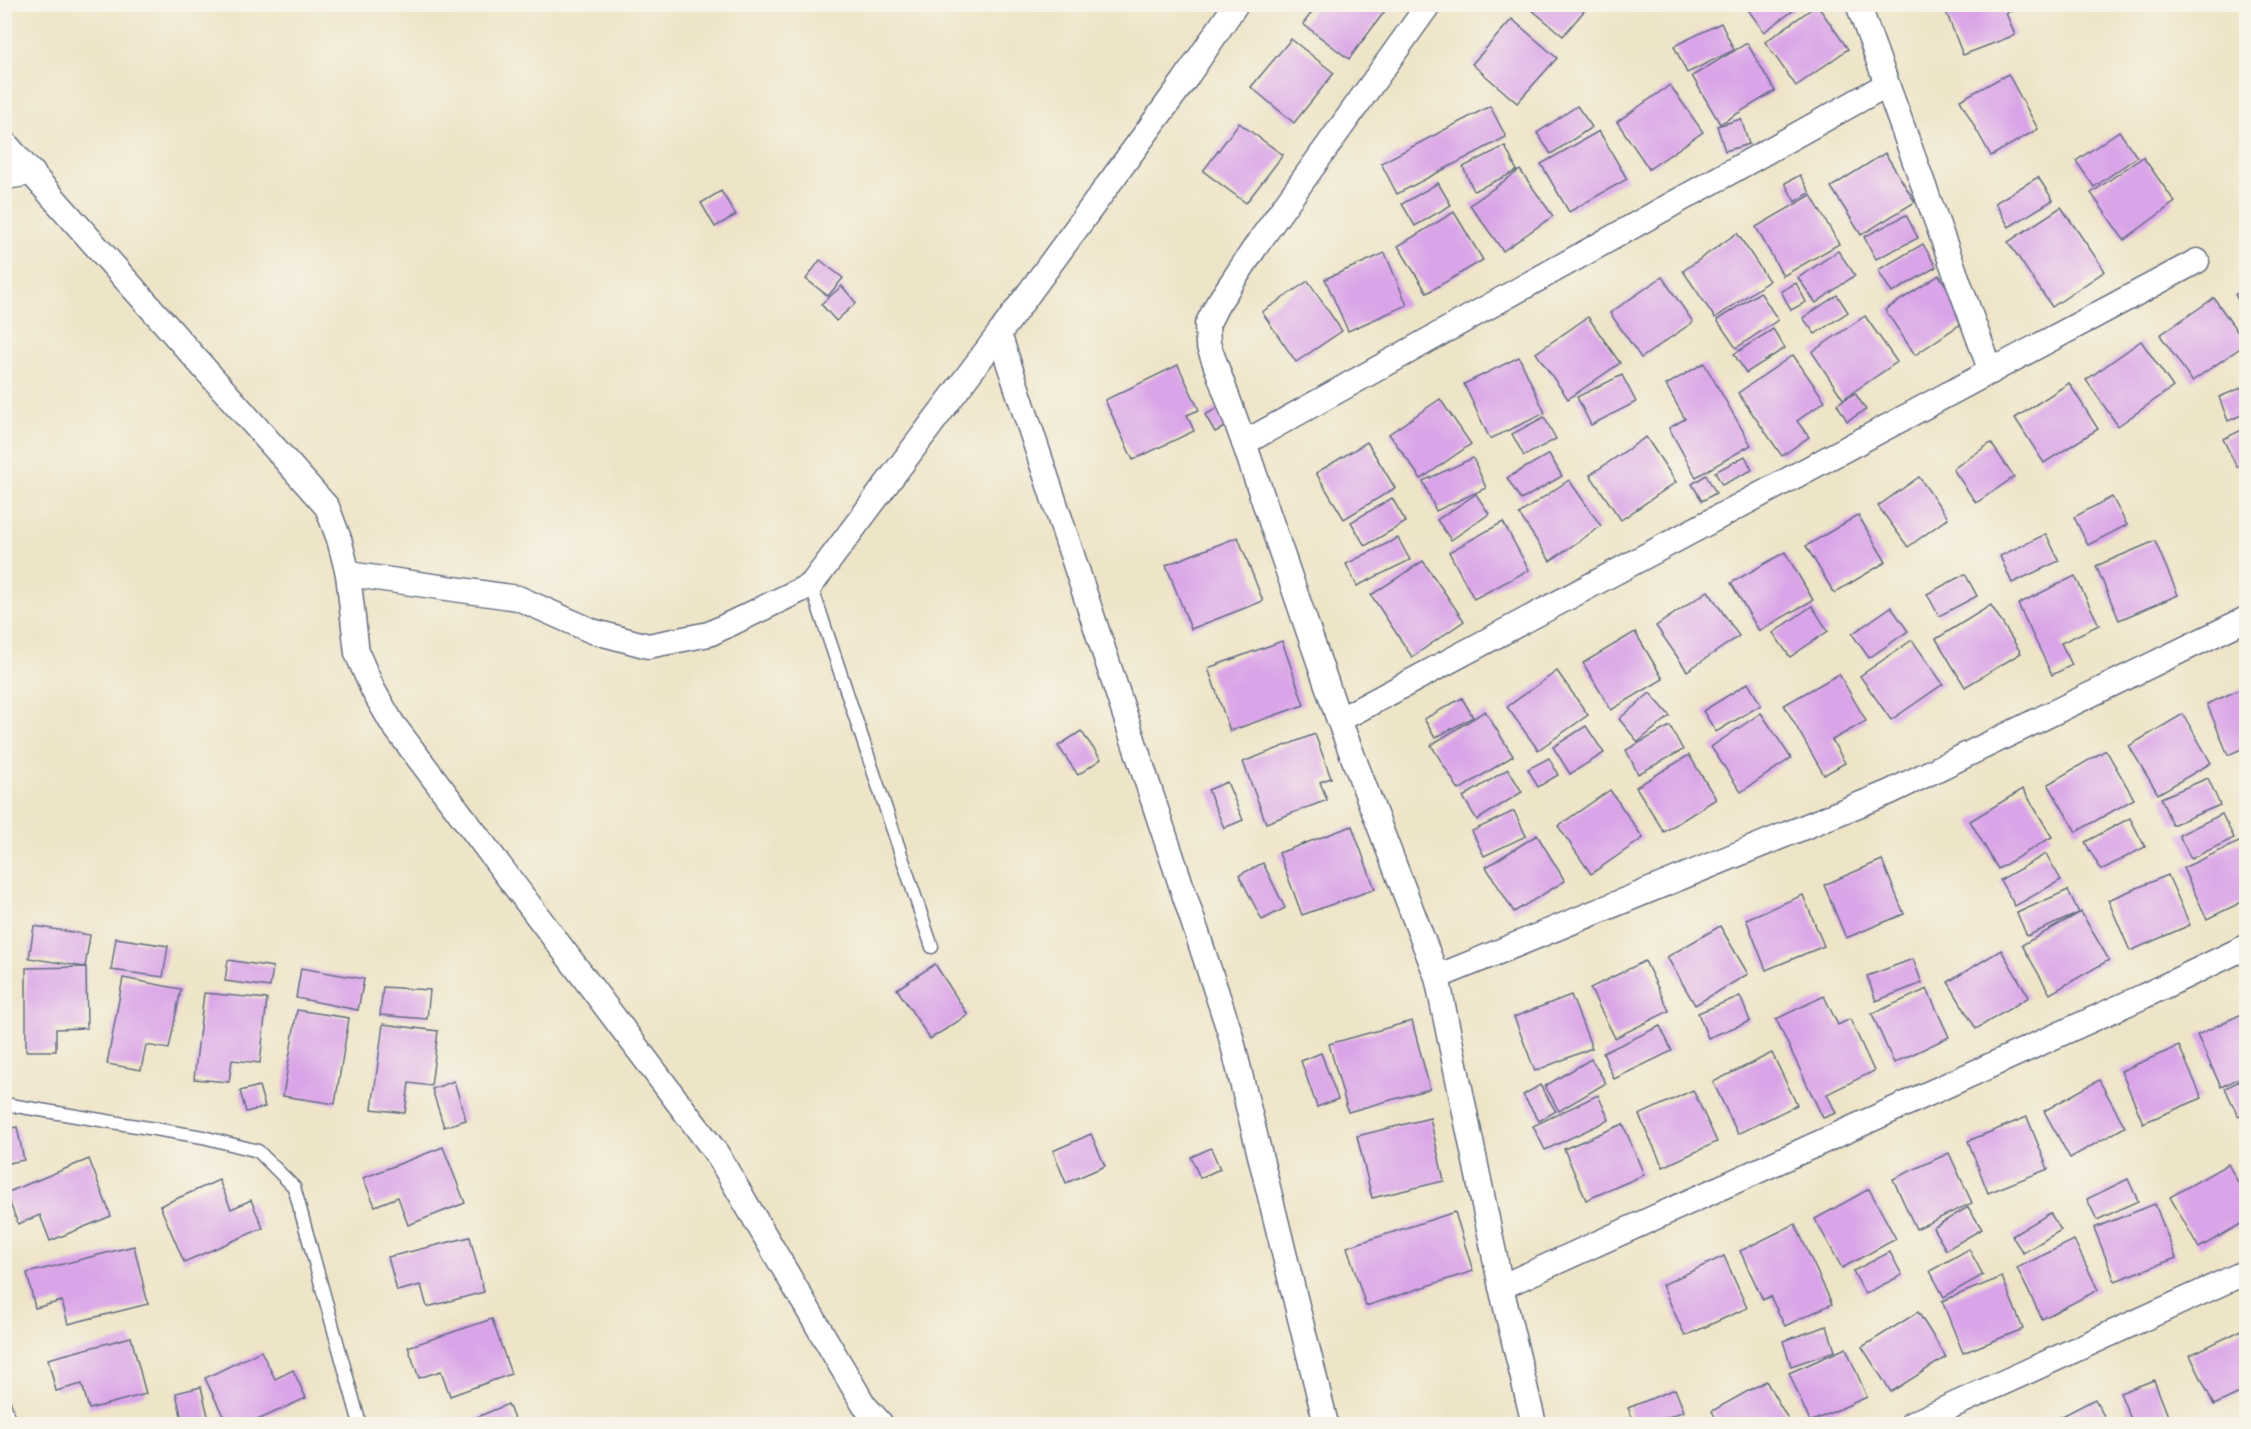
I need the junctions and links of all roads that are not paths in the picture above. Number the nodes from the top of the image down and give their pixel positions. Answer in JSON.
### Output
{"nodes":[{"id":1,"x":1236,"y":4,"type":"edge"},
{"id":2,"x":1429,"y":4,"type":"edge"},
{"id":3,"x":1858,"y":4,"type":"edge"},
{"id":4,"x":1886,"y":85,"type":"junction"},
{"id":5,"x":4,"y":142,"type":"edge"},
{"id":6,"x":33,"y":173,"type":"junction"},
{"id":7,"x":4,"y":177,"type":"edge"},
{"id":8,"x":2197,"y":261,"type":"dead end"},
{"id":9,"x":999,"y":334,"type":"junction"},
{"id":10,"x":1991,"y":372,"type":"junction"},
{"id":11,"x":1244,"y":443,"type":"junction"},
{"id":12,"x":348,"y":574,"type":"junction"},
{"id":13,"x":811,"y":585,"type":"junction"},
{"id":14,"x":2247,"y":619,"type":"edge"},
{"id":15,"x":1339,"y":720,"type":"junction"},
{"id":16,"x":932,"y":947,"type":"dead end"},
{"id":17,"x":2247,"y":947,"type":"edge"},
{"id":18,"x":1437,"y":977,"type":"junction"},
{"id":19,"x":4,"y":1104,"type":"edge"},
{"id":20,"x":2247,"y":1272,"type":"edge"},
{"id":21,"x":1501,"y":1287,"type":"junction"},
{"id":22,"x":4,"y":1403,"type":"edge"},
{"id":23,"x":10,"y":1425,"type":"edge"},
{"id":24,"x":360,"y":1425,"type":"edge"},
{"id":25,"x":881,"y":1425,"type":"edge"},
{"id":26,"x":1326,"y":1425,"type":"edge"},
{"id":27,"x":1534,"y":1425,"type":"edge"},
{"id":28,"x":1912,"y":1425,"type":"edge"}],
"edges":[{"from":1,"to":9,"type":"street"},
{"from":2,"to":11,"type":"street"},
{"from":3,"to":4,"type":"street"},
{"from":4,"to":10,"type":"street"},
{"from":4,"to":11,"type":"street"},
{"from":5,"to":6,"type":"street"},
{"from":6,"to":7,"type":"street"},
{"from":6,"to":12,"type":"street"},
{"from":8,"to":10,"type":"street"},
{"from":9,"to":13,"type":"street"},
{"from":9,"to":26,"type":"street"},
{"from":10,"to":15,"type":"street"},
{"from":11,"to":15,"type":"street"},
{"from":12,"to":13,"type":"street"},
{"from":12,"to":25,"type":"street"},
{"from":13,"to":16,"type":"lane"},
{"from":14,"to":18,"type":"street"},
{"from":15,"to":18,"type":"street"},
{"from":17,"to":21,"type":"street"},
{"from":18,"to":21,"type":"street"},
{"from":19,"to":24,"type":"lane"},
{"from":20,"to":28,"type":"street"},
{"from":21,"to":27,"type":"street"},
{"from":22,"to":23,"type":"lane"}]}
